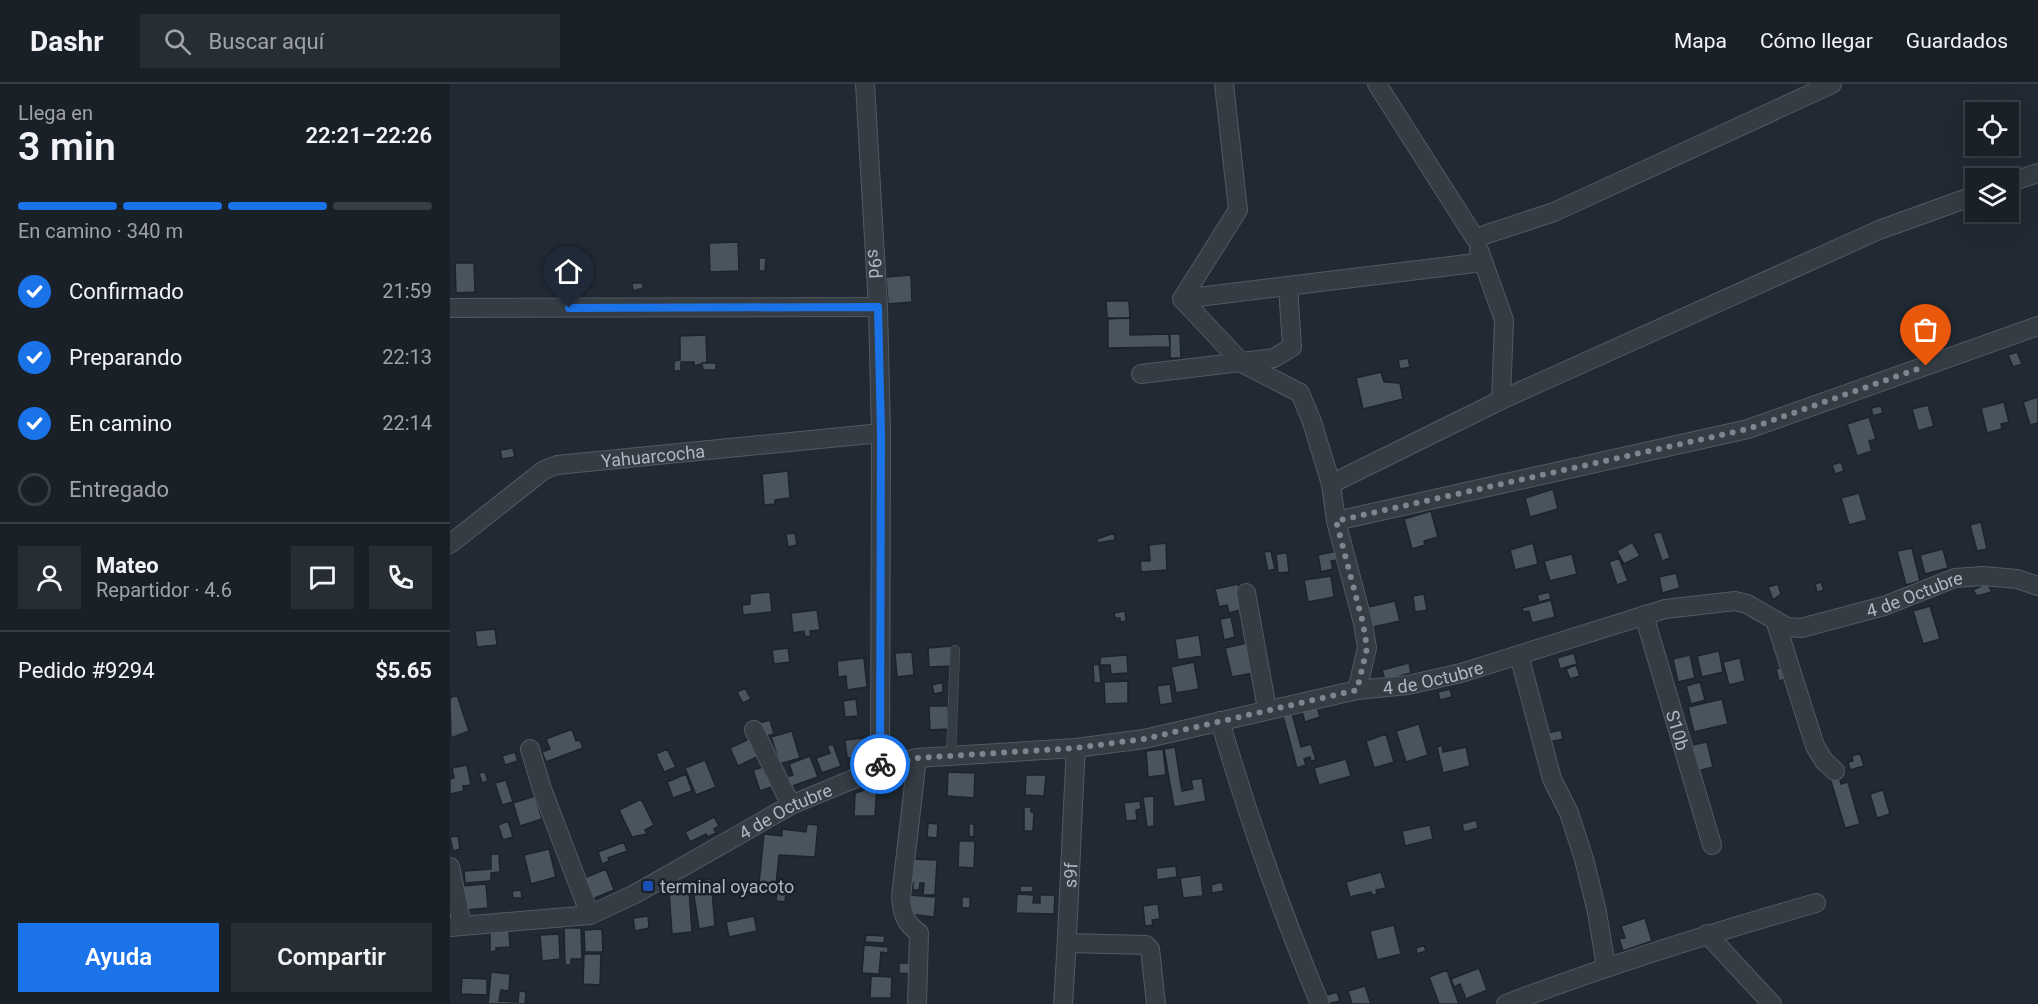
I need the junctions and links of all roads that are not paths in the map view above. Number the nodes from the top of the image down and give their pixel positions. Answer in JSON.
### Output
{"nodes":[{"id":1,"x":865,"y":84,"type":"edge"},
{"id":2,"x":1224,"y":84,"type":"edge"},
{"id":3,"x":1377,"y":84,"type":"edge"},
{"id":4,"x":1832,"y":84,"type":"edge"},
{"id":5,"x":2038,"y":173,"type":"edge"},
{"id":6,"x":2019,"y":179,"type":"edge"},
{"id":7,"x":1965,"y":199,"type":"edge"},
{"id":8,"x":1475,"y":238,"type":"junction"},
{"id":9,"x":1484,"y":262,"type":"junction"},
{"id":10,"x":1288,"y":286,"type":"junction"},
{"id":11,"x":1182,"y":299,"type":"junction"},
{"id":12,"x":878,"y":307,"type":"junction"},
{"id":13,"x":450,"y":308,"type":"edge"},
{"id":14,"x":2038,"y":326,"type":"edge"},
{"id":15,"x":1242,"y":363,"type":"junction"},
{"id":16,"x":1141,"y":375,"type":"dead end"},
{"id":17,"x":1501,"y":400,"type":"junction"},
{"id":18,"x":881,"y":433,"type":"junction"},
{"id":19,"x":1331,"y":484,"type":"junction"},
{"id":20,"x":1336,"y":521,"type":"junction"},
{"id":21,"x":450,"y":544,"type":"edge"},
{"id":22,"x":2038,"y":586,"type":"edge"},
{"id":23,"x":1246,"y":593,"type":"dead end"},
{"id":24,"x":1644,"y":615,"type":"junction"},
{"id":25,"x":1775,"y":620,"type":"junction"},
{"id":26,"x":955,"y":650,"type":"dead end"},
{"id":27,"x":1519,"y":655,"type":"junction"},
{"id":28,"x":1357,"y":690,"type":"junction"},
{"id":29,"x":1267,"y":709,"type":"junction"},
{"id":30,"x":1220,"y":721,"type":"junction"},
{"id":31,"x":754,"y":730,"type":"dead end"},
{"id":32,"x":1076,"y":748,"type":"junction"},
{"id":33,"x":530,"y":749,"type":"dead end"},
{"id":34,"x":951,"y":756,"type":"junction"},
{"id":35,"x":917,"y":758,"type":"junction"},
{"id":36,"x":880,"y":768,"type":"junction"},
{"id":37,"x":1835,"y":771,"type":"dead end"},
{"id":38,"x":791,"y":805,"type":"junction"},
{"id":39,"x":1712,"y":844,"type":"dead end"},
{"id":40,"x":450,"y":867,"type":"edge"},
{"id":41,"x":1816,"y":903,"type":"dead end"},
{"id":42,"x":590,"y":915,"type":"junction"},
{"id":43,"x":456,"y":926,"type":"edge"},
{"id":44,"x":1707,"y":934,"type":"junction"},
{"id":45,"x":1068,"y":943,"type":"junction"},
{"id":46,"x":1606,"y":967,"type":"junction"},
{"id":47,"x":917,"y":1004,"type":"edge"},
{"id":48,"x":1063,"y":1004,"type":"edge"},
{"id":49,"x":1156,"y":1004,"type":"edge"},
{"id":50,"x":1320,"y":1004,"type":"edge"},
{"id":51,"x":1506,"y":1004,"type":"edge"},
{"id":52,"x":1772,"y":1004,"type":"edge"}],
"edges":[{"from":1,"to":12,"type":"street","name":"s9d"},
{"from":2,"to":11,"type":"street"},
{"from":3,"to":8,"type":"street"},
{"from":4,"to":8,"type":"street"},
{"from":5,"to":6,"type":"street"},
{"from":7,"to":17,"type":"street"},
{"from":8,"to":9,"type":"street"},
{"from":9,"to":10,"type":"street"},
{"from":9,"to":17,"type":"street"},
{"from":10,"to":11,"type":"street"},
{"from":10,"to":15,"type":"street"},
{"from":11,"to":15,"type":"street"},
{"from":12,"to":13,"type":"street"},
{"from":12,"to":18,"type":"street","name":"s9d"},
{"from":14,"to":20,"type":"street"},
{"from":15,"to":16,"type":"street"},
{"from":15,"to":19,"type":"street"},
{"from":17,"to":19,"type":"street"},
{"from":18,"to":21,"type":"street","name":"Yahuarcocha"},
{"from":18,"to":36,"type":"street","name":"s9d"},
{"from":19,"to":20,"type":"street"},
{"from":20,"to":28,"type":"street"},
{"from":22,"to":25,"type":"street","name":"4 de Octubre"},
{"from":23,"to":29,"type":"street"},
{"from":24,"to":25,"type":"street","name":"4 de Octubre"},
{"from":24,"to":27,"type":"street","name":"4 de Octubre"},
{"from":24,"to":39,"type":"street","name":"S10b"},
{"from":25,"to":37,"type":"street"},
{"from":26,"to":34,"type":"lane"},
{"from":27,"to":28,"type":"street","name":"4 de Octubre"},
{"from":27,"to":46,"type":"street"},
{"from":28,"to":29,"type":"street","name":"4 de Octubre"},
{"from":29,"to":30,"type":"street","name":"4 de Octubre"},
{"from":30,"to":32,"type":"street","name":"4 de Octubre"},
{"from":30,"to":50,"type":"street"},
{"from":31,"to":38,"type":"street"},
{"from":32,"to":34,"type":"street","name":"4 de Octubre"},
{"from":32,"to":45,"type":"street","name":"s9f"},
{"from":33,"to":42,"type":"street"},
{"from":34,"to":35,"type":"street","name":"4 de Octubre"},
{"from":35,"to":36,"type":"street","name":"4 de Octubre"},
{"from":35,"to":47,"type":"street"},
{"from":36,"to":38,"type":"street","name":"4 de Octubre"},
{"from":38,"to":42,"type":"street","name":"4 de Octubre"},
{"from":40,"to":43,"type":"street"},
{"from":41,"to":44,"type":"street"},
{"from":42,"to":43,"type":"street","name":"4 de Octubre"},
{"from":44,"to":46,"type":"street"},
{"from":44,"to":52,"type":"street"},
{"from":45,"to":48,"type":"street","name":"s9f"},
{"from":45,"to":49,"type":"street"},
{"from":46,"to":51,"type":"street"}]}
